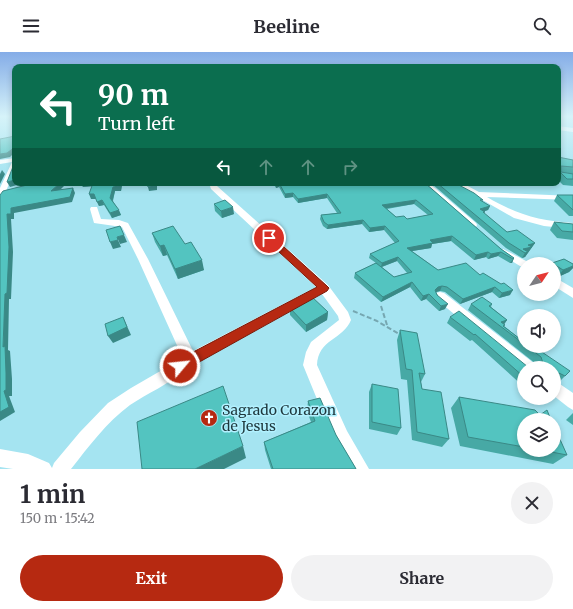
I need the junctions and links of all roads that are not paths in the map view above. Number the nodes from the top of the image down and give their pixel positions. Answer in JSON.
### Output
{"nodes":[{"id":1,"x":0,"y":162,"type":"edge"},
{"id":2,"x":12,"y":166,"type":"edge"},
{"id":3,"x":3,"y":180,"type":"edge"},
{"id":4,"x":214,"y":186,"type":"edge"},
{"id":5,"x":428,"y":186,"type":"edge"},
{"id":6,"x":463,"y":186,"type":"edge"},
{"id":7,"x":2,"y":193,"type":"edge"},
{"id":8,"x":478,"y":193,"type":"junction"},
{"id":9,"x":573,"y":198,"type":"edge"},
{"id":10,"x":94,"y":209,"type":"dead end"},
{"id":11,"x":573,"y":226,"type":"edge"},
{"id":12,"x":481,"y":233,"type":"edge"},
{"id":13,"x":497,"y":247,"type":"edge"},
{"id":14,"x":517,"y":260,"type":"edge"},
{"id":15,"x":561,"y":286,"type":"edge"},
{"id":16,"x":324,"y":288,"type":"junction"},
{"id":17,"x":573,"y":294,"type":"edge"},
{"id":18,"x":440,"y":296,"type":"edge"},
{"id":19,"x":521,"y":361,"type":"edge"},
{"id":20,"x":180,"y":366,"type":"junction"},
{"id":21,"x":561,"y":393,"type":"edge"},
{"id":22,"x":573,"y":402,"type":"edge"},
{"id":23,"x":0,"y":458,"type":"edge"},
{"id":24,"x":43,"y":469,"type":"edge"},
{"id":25,"x":60,"y":469,"type":"edge"},
{"id":26,"x":360,"y":469,"type":"edge"}],
"edges":[{"from":1,"to":2,"type":"street"},
{"from":2,"to":3,"type":"street"},
{"from":3,"to":7,"type":"street"},
{"from":4,"to":16,"type":"street"},
{"from":5,"to":12,"type":"street"},
{"from":6,"to":8,"type":"street"},
{"from":8,"to":9,"type":"street"},
{"from":8,"to":11,"type":"street"},
{"from":10,"to":20,"type":"street"},
{"from":13,"to":14,"type":"street"},
{"from":15,"to":17,"type":"street"},
{"from":16,"to":20,"type":"street"},
{"from":16,"to":26,"type":"street"},
{"from":18,"to":19,"type":"street"},
{"from":20,"to":25,"type":"street"},
{"from":21,"to":22,"type":"street"},
{"from":23,"to":24,"type":"street"}]}
